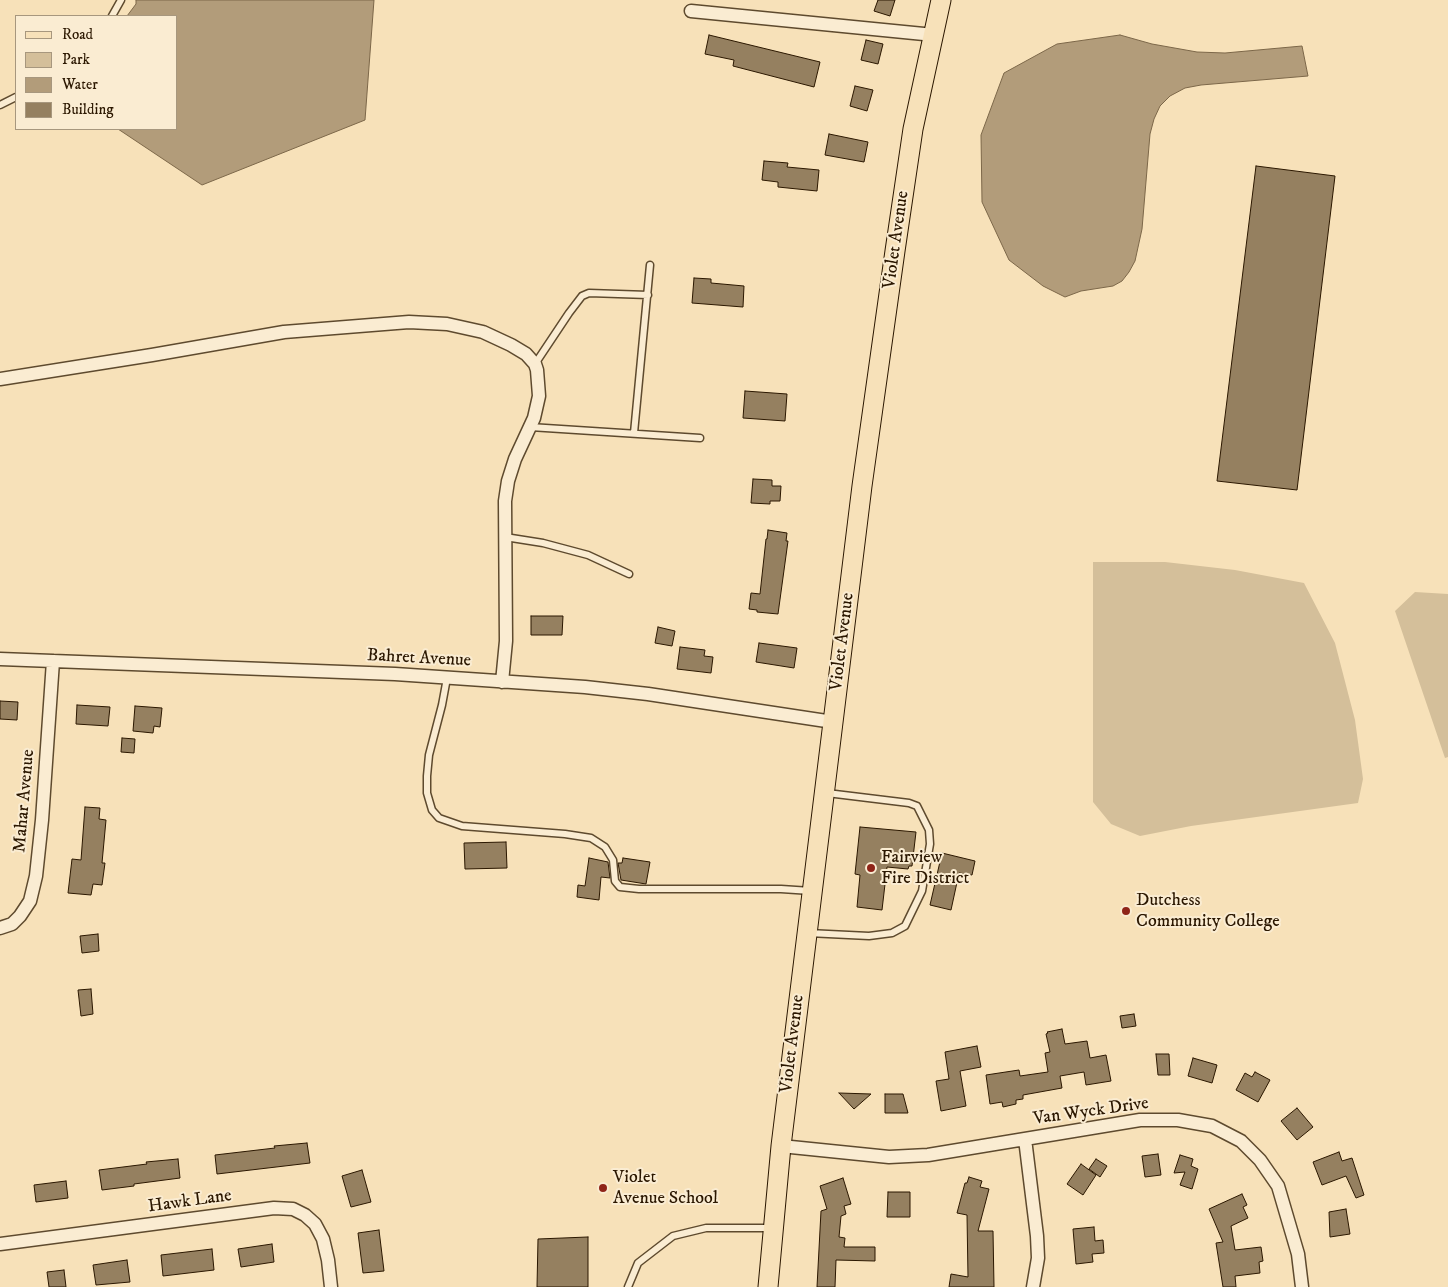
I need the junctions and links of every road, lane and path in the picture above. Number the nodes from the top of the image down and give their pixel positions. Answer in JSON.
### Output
{"nodes":[{"id":1,"x":121,"y":0,"type":"edge"},
{"id":2,"x":941,"y":0,"type":"edge"},
{"id":3,"x":691,"y":11,"type":"dead end"},
{"id":4,"x":113,"y":15,"type":"edge"},
{"id":5,"x":934,"y":35,"type":"junction"},
{"id":6,"x":15,"y":98,"type":"edge"},
{"id":7,"x":0,"y":105,"type":"edge"},
{"id":8,"x":650,"y":265,"type":"dead end"},
{"id":9,"x":648,"y":294,"type":"junction"},
{"id":10,"x":535,"y":364,"type":"junction"},
{"id":11,"x":0,"y":379,"type":"edge"},
{"id":12,"x":530,"y":427,"type":"junction"},
{"id":13,"x":634,"y":433,"type":"junction"},
{"id":14,"x":700,"y":438,"type":"dead end"},
{"id":15,"x":505,"y":537,"type":"junction"},
{"id":16,"x":629,"y":574,"type":"dead end"},
{"id":17,"x":0,"y":659,"type":"edge"},
{"id":18,"x":53,"y":661,"type":"junction"},
{"id":19,"x":447,"y":678,"type":"junction"},
{"id":20,"x":502,"y":682,"type":"junction"},
{"id":21,"x":833,"y":722,"type":"junction"},
{"id":22,"x":824,"y":792,"type":"junction"},
{"id":23,"x":812,"y":891,"type":"junction"},
{"id":24,"x":0,"y":928,"type":"edge"},
{"id":25,"x":807,"y":933,"type":"junction"},
{"id":26,"x":1025,"y":1139,"type":"junction"},
{"id":27,"x":781,"y":1146,"type":"junction"},
{"id":28,"x":773,"y":1228,"type":"junction"},
{"id":29,"x":0,"y":1244,"type":"edge"},
{"id":30,"x":331,"y":1287,"type":"edge"},
{"id":31,"x":628,"y":1287,"type":"edge"},
{"id":32,"x":768,"y":1287,"type":"edge"},
{"id":33,"x":1033,"y":1287,"type":"edge"},
{"id":34,"x":1302,"y":1287,"type":"edge"}],
"edges":[{"from":1,"to":4,"type":"lane"},
{"from":2,"to":5,"type":"main road","name":"Violet Avenue"},
{"from":3,"to":5,"type":"street"},
{"from":5,"to":21,"type":"main road","name":"Violet Avenue"},
{"from":6,"to":7,"type":"lane"},
{"from":8,"to":9,"type":"lane"},
{"from":9,"to":10,"type":"lane"},
{"from":9,"to":13,"type":"lane"},
{"from":10,"to":11,"type":"street"},
{"from":10,"to":12,"type":"street"},
{"from":12,"to":13,"type":"lane"},
{"from":12,"to":15,"type":"street"},
{"from":13,"to":14,"type":"lane"},
{"from":15,"to":16,"type":"lane"},
{"from":15,"to":20,"type":"street"},
{"from":17,"to":18,"type":"street","name":"Bahret Avenue"},
{"from":18,"to":19,"type":"street","name":"Bahret Avenue"},
{"from":18,"to":24,"type":"street","name":"Mahar Avenue"},
{"from":19,"to":20,"type":"street","name":"Bahret Avenue"},
{"from":19,"to":23,"type":"lane"},
{"from":20,"to":21,"type":"street","name":"Bahret Avenue"},
{"from":21,"to":22,"type":"main road","name":"Violet Avenue"},
{"from":22,"to":23,"type":"main road","name":"Violet Avenue"},
{"from":22,"to":25,"type":"lane"},
{"from":23,"to":25,"type":"main road","name":"Violet Avenue"},
{"from":25,"to":27,"type":"main road","name":"Violet Avenue"},
{"from":26,"to":27,"type":"street","name":"Van Wyck Drive"},
{"from":26,"to":33,"type":"street"},
{"from":26,"to":34,"type":"street","name":"Van Wyck Drive"},
{"from":27,"to":28,"type":"main road","name":"Violet Avenue"},
{"from":28,"to":31,"type":"lane"},
{"from":28,"to":32,"type":"main road","name":"Violet Avenue"},
{"from":29,"to":30,"type":"street","name":"Hawk Lane"}]}
